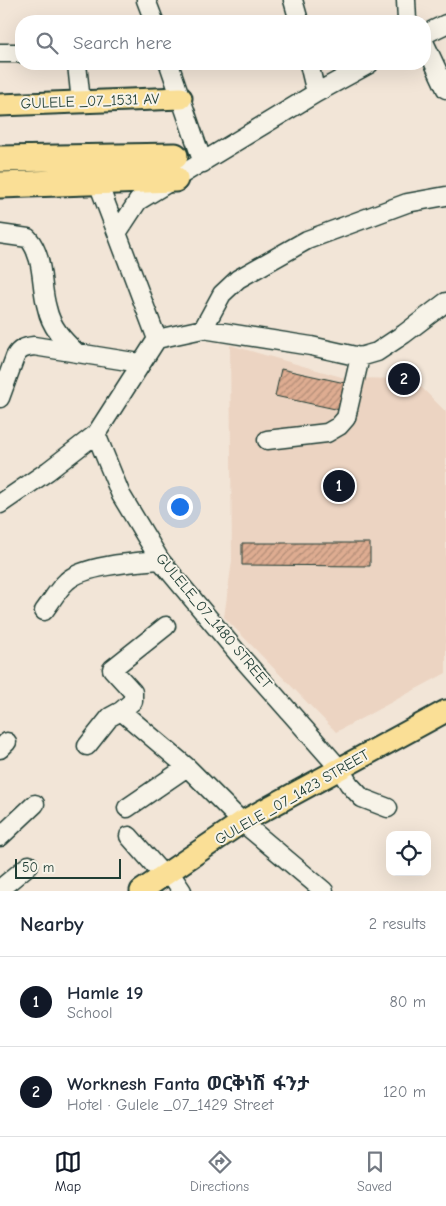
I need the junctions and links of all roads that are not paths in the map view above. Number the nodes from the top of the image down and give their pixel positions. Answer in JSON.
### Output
{"nodes":[{"id":1,"x":146,"y":0,"type":"edge"},
{"id":2,"x":293,"y":0,"type":"edge"},
{"id":3,"x":406,"y":0,"type":"edge"},
{"id":4,"x":152,"y":15,"type":"edge"},
{"id":5,"x":297,"y":15,"type":"edge"},
{"id":6,"x":407,"y":15,"type":"edge"},
{"id":7,"x":446,"y":24,"type":"edge"},
{"id":8,"x":431,"y":31,"type":"edge"},
{"id":9,"x":0,"y":53,"type":"edge"},
{"id":10,"x":15,"y":53,"type":"edge"},
{"id":11,"x":431,"y":57,"type":"edge"},
{"id":12,"x":78,"y":70,"type":"edge"},
{"id":13,"x":171,"y":70,"type":"edge"},
{"id":14,"x":310,"y":70,"type":"edge"},
{"id":15,"x":358,"y":70,"type":"edge"},
{"id":16,"x":446,"y":89,"type":"edge"},
{"id":17,"x":316,"y":93,"type":"junction"},
{"id":18,"x":181,"y":98,"type":"junction"},
{"id":19,"x":81,"y":102,"type":"junction"},
{"id":20,"x":0,"y":105,"type":"edge"},
{"id":21,"x":201,"y":158,"type":"junction"},
{"id":22,"x":0,"y":159,"type":"edge"},
{"id":23,"x":175,"y":168,"type":"junction"},
{"id":24,"x":98,"y":183,"type":"junction"},
{"id":25,"x":0,"y":185,"type":"edge"},
{"id":26,"x":446,"y":196,"type":"edge"},
{"id":27,"x":117,"y":233,"type":"junction"},
{"id":28,"x":0,"y":234,"type":"edge"},
{"id":29,"x":446,"y":302,"type":"edge"},
{"id":30,"x":203,"y":328,"type":"junction"},
{"id":31,"x":157,"y":339,"type":"junction"},
{"id":32,"x":77,"y":353,"type":"junction"},
{"id":33,"x":360,"y":357,"type":"junction"},
{"id":34,"x":140,"y":363,"type":"junction"},
{"id":35,"x":0,"y":398,"type":"edge"},
{"id":36,"x":96,"y":434,"type":"junction"},
{"id":37,"x":267,"y":440,"type":"dead end"},
{"id":38,"x":0,"y":504,"type":"edge"},
{"id":39,"x":160,"y":560,"type":"junction"},
{"id":40,"x":44,"y":611,"type":"dead end"},
{"id":41,"x":166,"y":626,"type":"dead end"},
{"id":42,"x":121,"y":711,"type":"junction"},
{"id":43,"x":444,"y":717,"type":"edge"},
{"id":44,"x":87,"y":746,"type":"dead end"},
{"id":45,"x":187,"y":766,"type":"junction"},
{"id":46,"x":338,"y":768,"type":"junction"},
{"id":47,"x":35,"y":804,"type":"dead end"},
{"id":48,"x":127,"y":808,"type":"dead end"},
{"id":49,"x":388,"y":808,"type":"dead end"},
{"id":50,"x":242,"y":822,"type":"junction"},
{"id":51,"x":129,"y":836,"type":"dead end"},
{"id":52,"x":0,"y":837,"type":"edge"},
{"id":53,"x":29,"y":865,"type":"dead end"},
{"id":54,"x":167,"y":874,"type":"junction"},
{"id":55,"x":0,"y":889,"type":"edge"},
{"id":56,"x":141,"y":891,"type":"edge"},
{"id":57,"x":182,"y":891,"type":"edge"},
{"id":58,"x":324,"y":891,"type":"edge"}],
"edges":[{"from":1,"to":4,"type":"street"},
{"from":2,"to":5,"type":"street"},
{"from":3,"to":6,"type":"street"},
{"from":7,"to":8,"type":"street"},
{"from":9,"to":10,"type":"street"},
{"from":11,"to":16,"type":"street"},
{"from":12,"to":19,"type":"street"},
{"from":13,"to":18,"type":"street"},
{"from":14,"to":17,"type":"street"},
{"from":15,"to":17,"type":"street"},
{"from":17,"to":21,"type":"street"},
{"from":18,"to":19,"type":"main road","name":"GULELE _07_1531 AV"},
{"from":18,"to":21,"type":"street"},
{"from":19,"to":20,"type":"main road","name":"GULELE _07_1531 AV"},
{"from":21,"to":23,"type":"street"},
{"from":21,"to":23,"type":"street"},
{"from":22,"to":23,"type":"highway"},
{"from":23,"to":24,"type":"highway"},
{"from":23,"to":27,"type":"street"},
{"from":24,"to":25,"type":"highway"},
{"from":24,"to":27,"type":"street"},
{"from":26,"to":30,"type":"street"},
{"from":27,"to":31,"type":"street"},
{"from":28,"to":32,"type":"street"},
{"from":29,"to":33,"type":"street"},
{"from":30,"to":31,"type":"street"},
{"from":30,"to":33,"type":"street"},
{"from":31,"to":34,"type":"street"},
{"from":32,"to":34,"type":"street"},
{"from":32,"to":35,"type":"street"},
{"from":33,"to":37,"type":"street"},
{"from":34,"to":36,"type":"street"},
{"from":36,"to":38,"type":"street"},
{"from":36,"to":39,"type":"street","name":"GULELE_07_1480 STREET"},
{"from":39,"to":40,"type":"street"},
{"from":39,"to":46,"type":"street","name":"GULELE_07_1480 STREET"},
{"from":41,"to":42,"type":"street"},
{"from":42,"to":44,"type":"street"},
{"from":42,"to":45,"type":"street"},
{"from":43,"to":46,"type":"main road","name":"GULELE _07_1423 STREET"},
{"from":45,"to":48,"type":"street"},
{"from":45,"to":50,"type":"street"},
{"from":46,"to":49,"type":"street","name":"GULELE_07_1480 STREET"},
{"from":46,"to":50,"type":"main road","name":"GULELE _07_1423 STREET"},
{"from":47,"to":52,"type":"street"},
{"from":50,"to":54,"type":"main road","name":"GULELE _07_1423 STREET"},
{"from":50,"to":58,"type":"street"},
{"from":51,"to":54,"type":"street"},
{"from":53,"to":55,"type":"street"},
{"from":54,"to":56,"type":"main road","name":"GULELE _07_1423 STREET"},
{"from":54,"to":57,"type":"street"}]}
